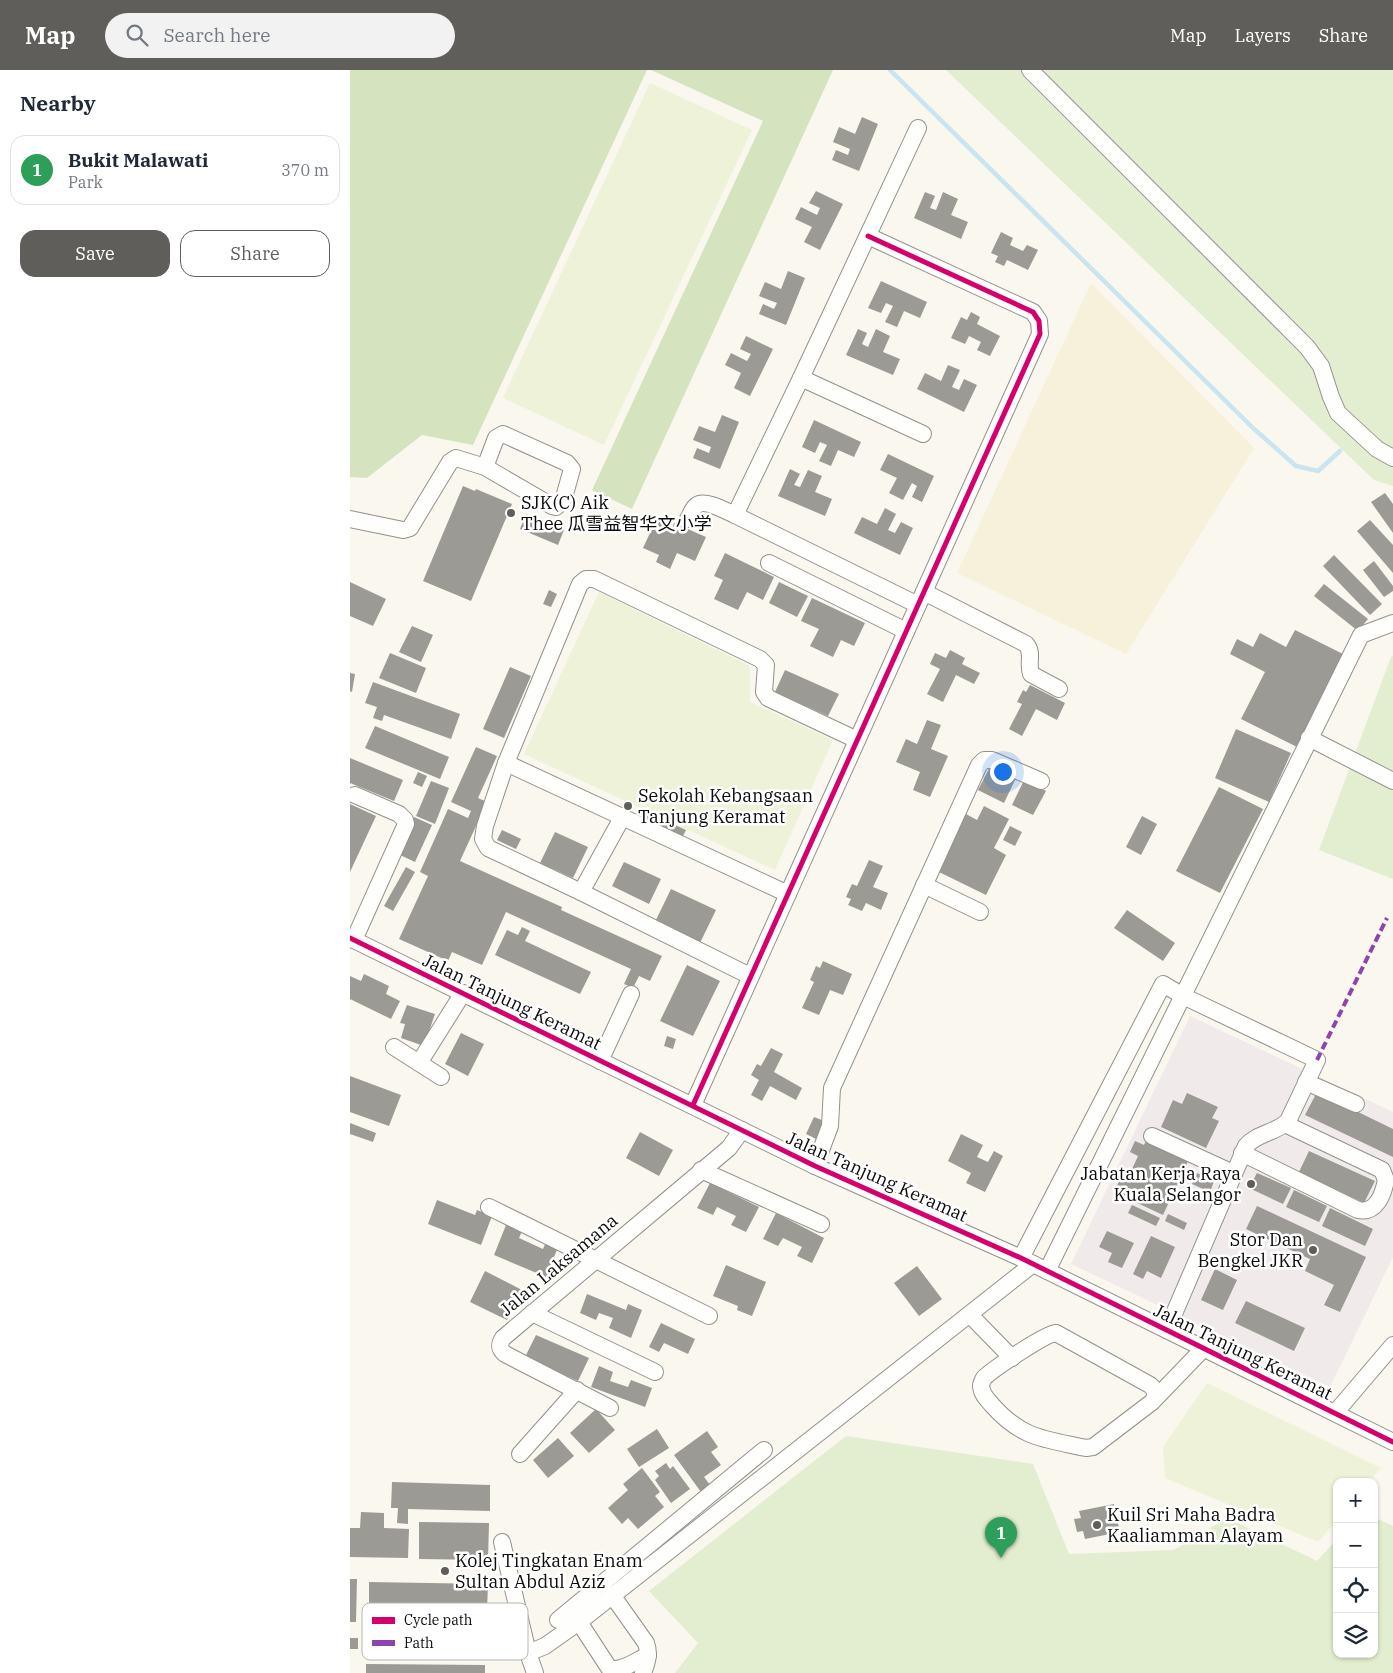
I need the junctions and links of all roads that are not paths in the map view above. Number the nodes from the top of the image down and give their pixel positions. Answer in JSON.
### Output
{"nodes":[{"id":1,"x":1030,"y":70,"type":"edge"},
{"id":2,"x":918,"y":128,"type":"dead end"},
{"id":3,"x":868,"y":236,"type":"junction"},
{"id":4,"x":802,"y":378,"type":"junction"},
{"id":5,"x":923,"y":434,"type":"dead end"},
{"id":6,"x":1393,"y":458,"type":"edge"},
{"id":7,"x":485,"y":467,"type":"junction"},
{"id":8,"x":735,"y":515,"type":"junction"},
{"id":9,"x":350,"y":519,"type":"edge"},
{"id":10,"x":688,"y":519,"type":"dead end"},
{"id":11,"x":769,"y":563,"type":"dead end"},
{"id":12,"x":921,"y":599,"type":"junction"},
{"id":13,"x":1393,"y":623,"type":"edge"},
{"id":14,"x":906,"y":631,"type":"junction"},
{"id":15,"x":1059,"y":689,"type":"dead end"},
{"id":16,"x":1309,"y":738,"type":"junction"},
{"id":17,"x":857,"y":740,"type":"junction"},
{"id":18,"x":506,"y":763,"type":"junction"},
{"id":19,"x":1041,"y":781,"type":"dead end"},
{"id":20,"x":1393,"y":781,"type":"edge"},
{"id":21,"x":355,"y":795,"type":"dead end"},
{"id":22,"x":623,"y":816,"type":"junction"},
{"id":23,"x":924,"y":886,"type":"junction"},
{"id":24,"x":581,"y":892,"type":"junction"},
{"id":25,"x":788,"y":894,"type":"junction"},
{"id":26,"x":980,"y":912,"type":"dead end"},
{"id":27,"x":352,"y":939,"type":"edge"},
{"id":28,"x":750,"y":976,"type":"junction"},
{"id":29,"x":463,"y":993,"type":"junction"},
{"id":30,"x":631,"y":994,"type":"dead end"},
{"id":31,"x":1183,"y":996,"type":"junction"},
{"id":32,"x":394,"y":1046,"type":"dead end"},
{"id":33,"x":600,"y":1060,"type":"junction"},
{"id":34,"x":419,"y":1063,"type":"junction"},
{"id":35,"x":442,"y":1077,"type":"dead end"},
{"id":36,"x":1306,"y":1082,"type":"junction"},
{"id":37,"x":1356,"y":1104,"type":"dead end"},
{"id":38,"x":693,"y":1105,"type":"junction"},
{"id":39,"x":1285,"y":1124,"type":"junction"},
{"id":40,"x":742,"y":1130,"type":"junction"},
{"id":41,"x":1152,"y":1136,"type":"dead end"},
{"id":42,"x":1242,"y":1153,"type":"junction"},
{"id":43,"x":815,"y":1166,"type":"junction"},
{"id":44,"x":701,"y":1170,"type":"junction"},
{"id":45,"x":1234,"y":1173,"type":"junction"},
{"id":46,"x":489,"y":1207,"type":"dead end"},
{"id":47,"x":821,"y":1224,"type":"dead end"},
{"id":48,"x":597,"y":1259,"type":"junction"},
{"id":49,"x":1034,"y":1264,"type":"junction"},
{"id":50,"x":532,"y":1313,"type":"junction"},
{"id":51,"x":970,"y":1315,"type":"junction"},
{"id":52,"x":709,"y":1316,"type":"dead end"},
{"id":53,"x":1167,"y":1330,"type":"junction"},
{"id":54,"x":1393,"y":1345,"type":"edge"},
{"id":55,"x":1204,"y":1348,"type":"junction"},
{"id":56,"x":1012,"y":1358,"type":"junction"},
{"id":57,"x":655,"y":1372,"type":"dead end"},
{"id":58,"x":577,"y":1390,"type":"junction"},
{"id":59,"x":1152,"y":1402,"type":"junction"},
{"id":60,"x":610,"y":1408,"type":"dead end"},
{"id":61,"x":1335,"y":1413,"type":"junction"},
{"id":62,"x":1393,"y":1442,"type":"edge"},
{"id":63,"x":764,"y":1450,"type":"dead end"},
{"id":64,"x":520,"y":1454,"type":"dead end"},
{"id":65,"x":692,"y":1510,"type":"junction"},
{"id":66,"x":705,"y":1522,"type":"junction"},
{"id":67,"x":502,"y":1542,"type":"dead end"},
{"id":68,"x":612,"y":1595,"type":"junction"},
{"id":69,"x":516,"y":1603,"type":"edge"},
{"id":70,"x":558,"y":1620,"type":"dead end"},
{"id":71,"x":579,"y":1622,"type":"junction"},
{"id":72,"x":528,"y":1653,"type":"joint"},
{"id":73,"x":648,"y":1655,"type":"junction"},
{"id":74,"x":535,"y":1673,"type":"edge"},
{"id":75,"x":643,"y":1673,"type":"edge"}],
"edges":[{"from":1,"to":6,"type":"street"},
{"from":2,"to":3,"type":"street"},
{"from":3,"to":4,"type":"street"},
{"from":3,"to":12,"type":"street"},
{"from":4,"to":5,"type":"street"},
{"from":4,"to":8,"type":"street"},
{"from":7,"to":7,"type":"street"},
{"from":7,"to":9,"type":"street"},
{"from":8,"to":10,"type":"street"},
{"from":8,"to":12,"type":"street"},
{"from":11,"to":14,"type":"street"},
{"from":12,"to":14,"type":"street"},
{"from":12,"to":15,"type":"street"},
{"from":13,"to":16,"type":"street"},
{"from":14,"to":17,"type":"street"},
{"from":16,"to":20,"type":"street"},
{"from":16,"to":31,"type":"street"},
{"from":17,"to":18,"type":"street"},
{"from":17,"to":25,"type":"street"},
{"from":18,"to":22,"type":"street"},
{"from":18,"to":24,"type":"street"},
{"from":19,"to":23,"type":"street"},
{"from":21,"to":27,"type":"street"},
{"from":22,"to":24,"type":"street"},
{"from":22,"to":25,"type":"street"},
{"from":23,"to":26,"type":"street"},
{"from":23,"to":43,"type":"street"},
{"from":24,"to":28,"type":"street"},
{"from":25,"to":28,"type":"street"},
{"from":27,"to":29,"type":"street","name":"Jalan Tanjung Keramat"},
{"from":28,"to":38,"type":"street"},
{"from":29,"to":33,"type":"street","name":"Jalan Tanjung Keramat"},
{"from":29,"to":34,"type":"street"},
{"from":30,"to":33,"type":"street"},
{"from":31,"to":36,"type":"street"},
{"from":31,"to":49,"type":"street"},
{"from":31,"to":49,"type":"street"},
{"from":32,"to":34,"type":"street"},
{"from":33,"to":38,"type":"street","name":"Jalan Tanjung Keramat"},
{"from":34,"to":35,"type":"street"},
{"from":36,"to":37,"type":"street"},
{"from":36,"to":39,"type":"street"},
{"from":38,"to":40,"type":"street","name":"Jalan Tanjung Keramat"},
{"from":39,"to":42,"type":"street"},
{"from":39,"to":42,"type":"street"},
{"from":40,"to":43,"type":"street","name":"Jalan Tanjung Keramat"},
{"from":40,"to":44,"type":"street","name":"Jalan Laksamana"},
{"from":41,"to":45,"type":"street"},
{"from":42,"to":45,"type":"street"},
{"from":43,"to":49,"type":"street","name":"Jalan Tanjung Keramat"},
{"from":44,"to":47,"type":"street"},
{"from":44,"to":48,"type":"street","name":"Jalan Laksamana"},
{"from":45,"to":53,"type":"street"},
{"from":46,"to":48,"type":"street"},
{"from":48,"to":50,"type":"street","name":"Jalan Laksamana"},
{"from":48,"to":52,"type":"street"},
{"from":49,"to":51,"type":"street"},
{"from":49,"to":53,"type":"street","name":"Jalan Tanjung Keramat"},
{"from":50,"to":57,"type":"street"},
{"from":50,"to":58,"type":"street","name":"Jalan Laksamana"},
{"from":51,"to":56,"type":"street"},
{"from":51,"to":66,"type":"street"},
{"from":53,"to":55,"type":"street","name":"Jalan Tanjung Keramat"},
{"from":54,"to":61,"type":"street"},
{"from":55,"to":59,"type":"street"},
{"from":55,"to":61,"type":"street","name":"Jalan Tanjung Keramat"},
{"from":56,"to":59,"type":"street"},
{"from":56,"to":59,"type":"street"},
{"from":58,"to":60,"type":"street","name":"Jalan Laksamana"},
{"from":58,"to":64,"type":"street"},
{"from":61,"to":62,"type":"street","name":"Jalan Tanjung Keramat"},
{"from":63,"to":65,"type":"street"},
{"from":65,"to":66,"type":"street"},
{"from":65,"to":70,"type":"street"},
{"from":66,"to":68,"type":"street"},
{"from":67,"to":69,"type":"street"},
{"from":68,"to":71,"type":"street"},
{"from":68,"to":73,"type":"street"},
{"from":71,"to":72,"type":"street"},
{"from":71,"to":73,"type":"street"},
{"from":72,"to":74,"type":"street"},
{"from":73,"to":75,"type":"street"}]}
